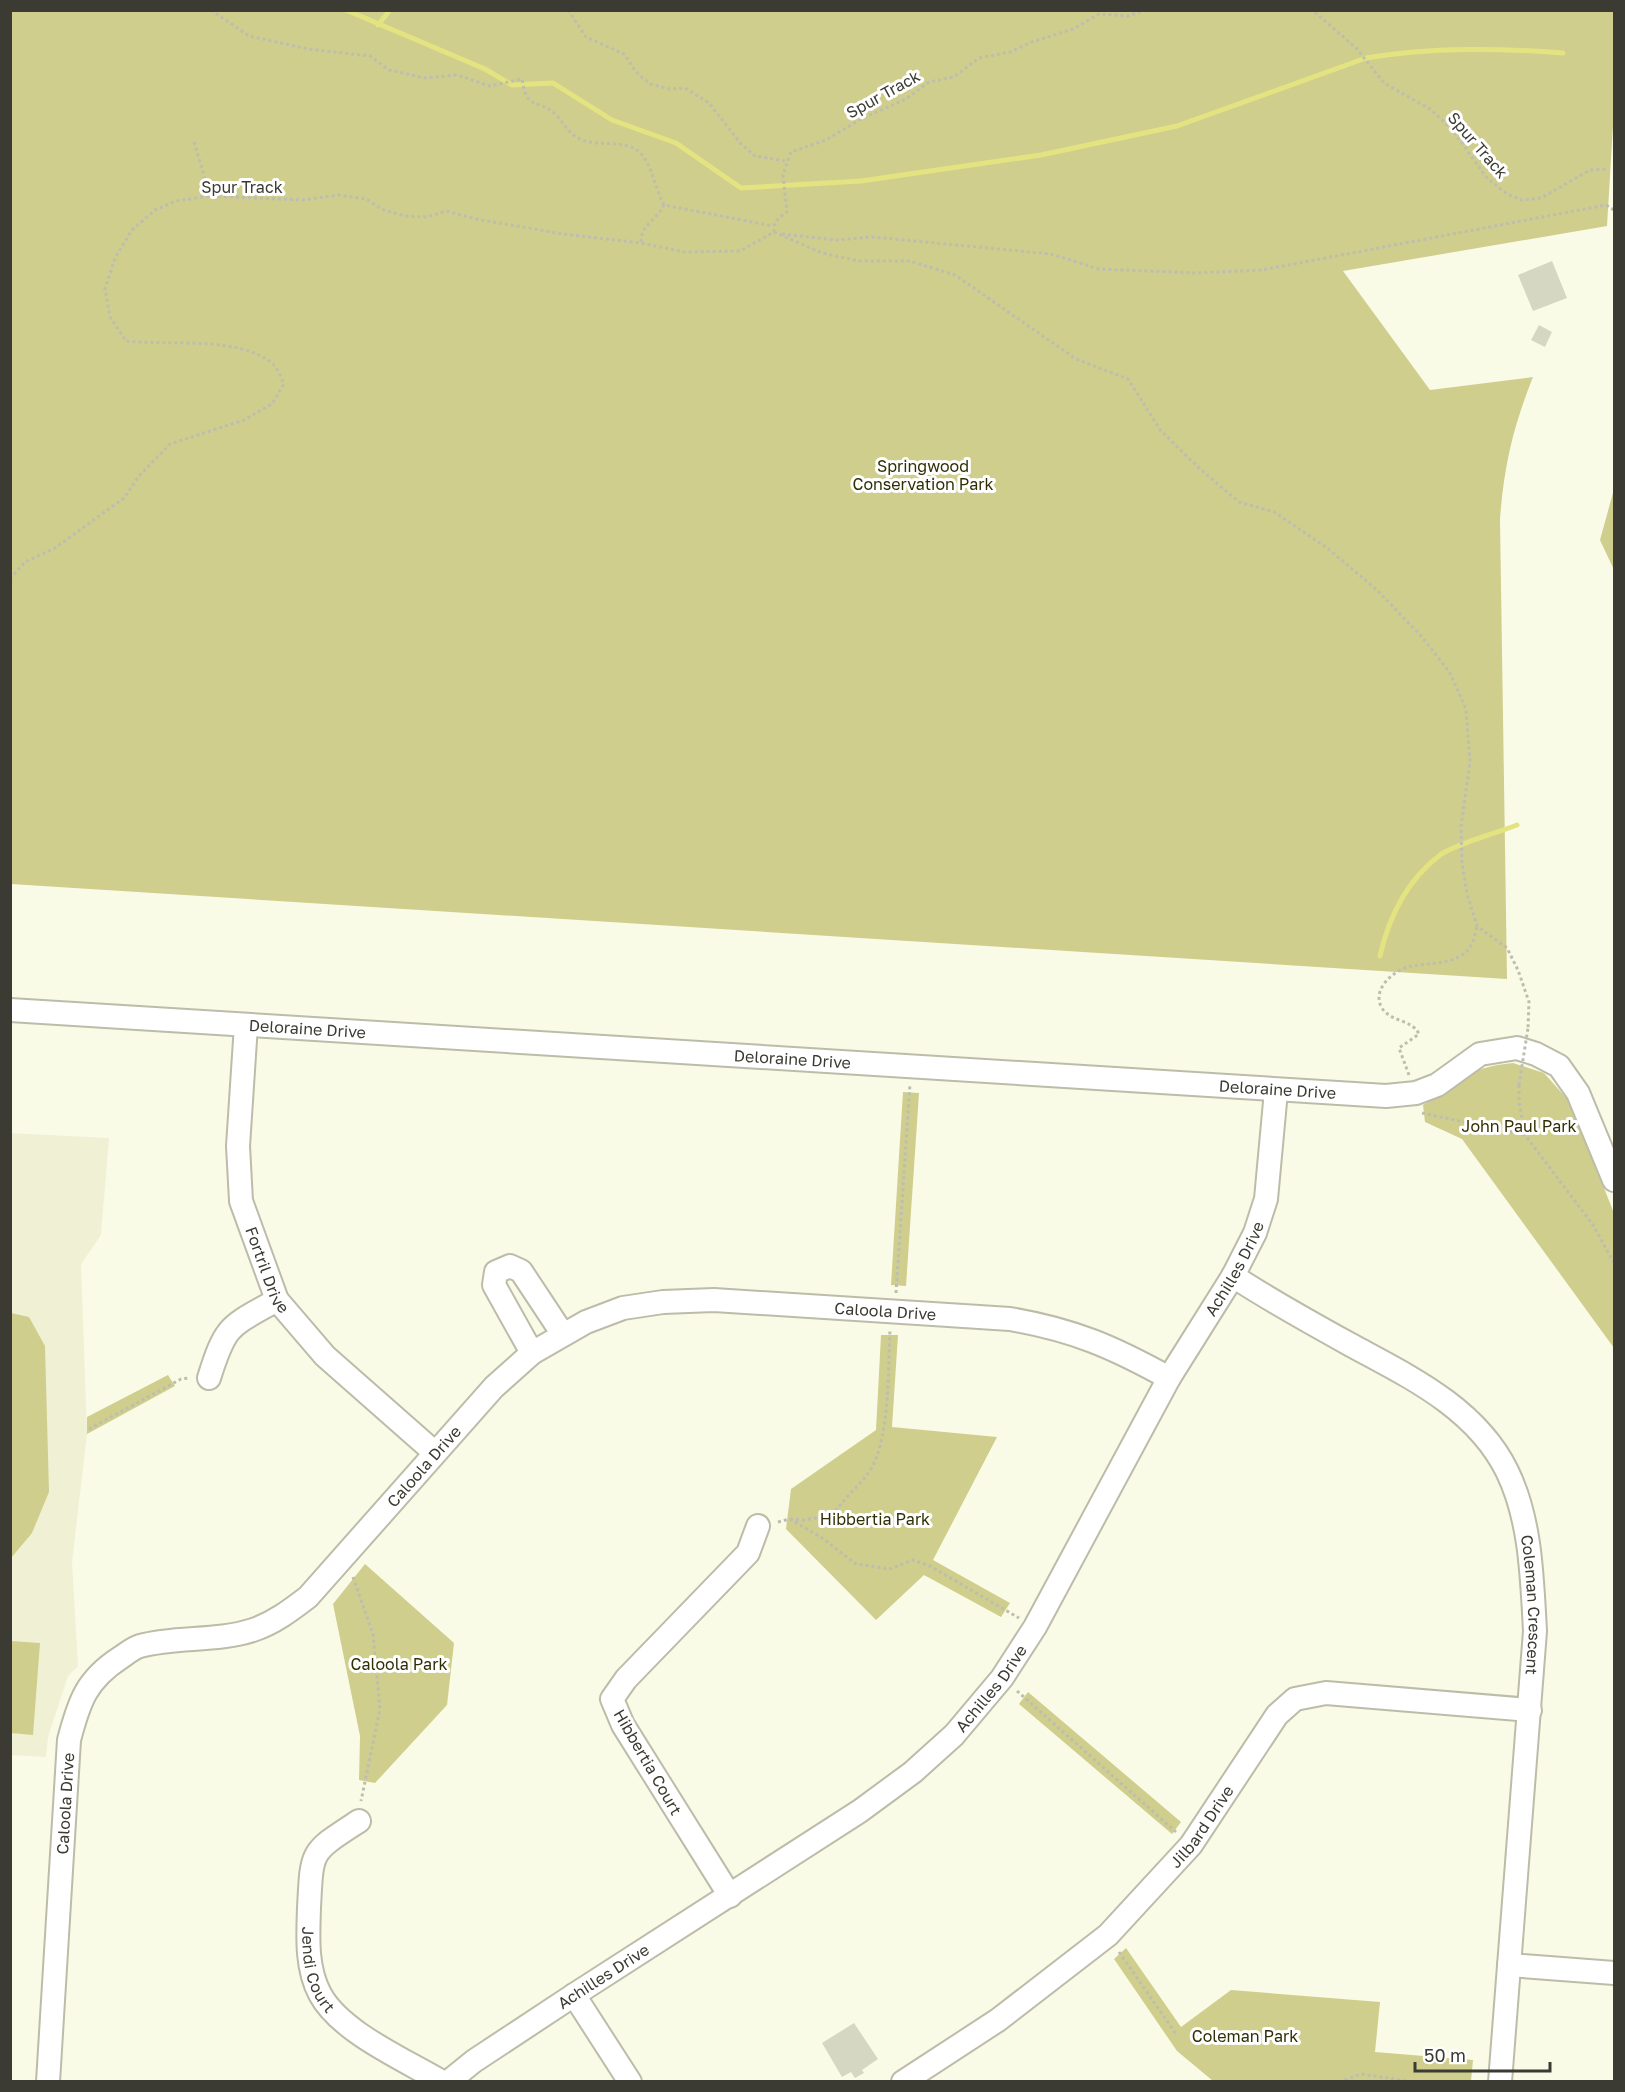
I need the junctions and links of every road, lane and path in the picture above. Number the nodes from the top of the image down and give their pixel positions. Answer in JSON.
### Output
{"nodes":[{"id":1,"x":211,"y":10,"type":"edge"},
{"id":2,"x":568,"y":10,"type":"edge"},
{"id":3,"x":1145,"y":10,"type":"edge"},
{"id":4,"x":1309,"y":10,"type":"edge"},
{"id":5,"x":194,"y":142,"type":"dead end"},
{"id":6,"x":786,"y":161,"type":"junction"},
{"id":7,"x":1608,"y":169,"type":"dead end"},
{"id":8,"x":210,"y":196,"type":"junction"},
{"id":9,"x":664,"y":205,"type":"junction"},
{"id":10,"x":1614,"y":210,"type":"edge"},
{"id":11,"x":773,"y":225,"type":"junction"},
{"id":12,"x":774,"y":232,"type":"junction"},
{"id":13,"x":641,"y":243,"type":"junction"},
{"id":14,"x":10,"y":579,"type":"edge"},
{"id":15,"x":1477,"y":927,"type":"junction"},
{"id":16,"x":10,"y":1010,"type":"edge"},
{"id":17,"x":246,"y":1024,"type":"junction"},
{"id":18,"x":1276,"y":1090,"type":"junction"},
{"id":19,"x":1416,"y":1093,"type":"junction"},
{"id":20,"x":1525,"y":1135,"type":"junction"},
{"id":21,"x":1614,"y":1180,"type":"edge"},
{"id":22,"x":1614,"y":1263,"type":"edge"},
{"id":23,"x":1233,"y":1275,"type":"junction"},
{"id":24,"x":277,"y":1300,"type":"junction"},
{"id":25,"x":562,"y":1333,"type":"junction"},
{"id":26,"x":532,"y":1353,"type":"junction"},
{"id":27,"x":209,"y":1378,"type":"joint"},
{"id":28,"x":1170,"y":1378,"type":"junction"},
{"id":29,"x":89,"y":1429,"type":"dead end"},
{"id":30,"x":434,"y":1452,"type":"junction"},
{"id":31,"x":758,"y":1526,"type":"joint"},
{"id":32,"x":343,"y":1556,"type":"junction"},
{"id":33,"x":1035,"y":1627,"type":"junction"},
{"id":34,"x":1002,"y":1678,"type":"junction"},
{"id":35,"x":1530,"y":1710,"type":"junction"},
{"id":36,"x":359,"y":1821,"type":"joint"},
{"id":37,"x":1191,"y":1845,"type":"junction"},
{"id":38,"x":730,"y":1896,"type":"junction"},
{"id":39,"x":1108,"y":1935,"type":"junction"},
{"id":40,"x":1509,"y":1965,"type":"junction"},
{"id":41,"x":1614,"y":1973,"type":"edge"},
{"id":42,"x":574,"y":1995,"type":"junction"},
{"id":43,"x":1176,"y":2034,"type":"dead end"},
{"id":44,"x":48,"y":2082,"type":"edge"},
{"id":45,"x":441,"y":2082,"type":"edge"},
{"id":46,"x":448,"y":2082,"type":"edge"},
{"id":47,"x":630,"y":2082,"type":"edge"},
{"id":48,"x":903,"y":2082,"type":"edge"},
{"id":49,"x":1339,"y":2082,"type":"edge"},
{"id":50,"x":1414,"y":2082,"type":"edge"},
{"id":51,"x":1500,"y":2082,"type":"edge"}],
"edges":[{"from":1,"to":9,"type":"path"},
{"from":2,"to":6,"type":"path"},
{"from":3,"to":6,"type":"path","name":"Spur Track"},
{"from":4,"to":7,"type":"path","name":"Spur Track"},
{"from":5,"to":8,"type":"path"},
{"from":6,"to":11,"type":"path"},
{"from":8,"to":13,"type":"path","name":"Spur Track"},
{"from":8,"to":14,"type":"path","name":"Spur Track"},
{"from":9,"to":11,"type":"path"},
{"from":9,"to":13,"type":"path"},
{"from":10,"to":12,"type":"path"},
{"from":11,"to":12,"type":"path"},
{"from":12,"to":13,"type":"path","name":"Spur Track"},
{"from":12,"to":15,"type":"path"},
{"from":15,"to":19,"type":"path"},
{"from":15,"to":20,"type":"path","bridge":true},
{"from":16,"to":17,"type":"street","name":"Deloraine Drive"},
{"from":17,"to":18,"type":"street","name":"Deloraine Drive"},
{"from":17,"to":24,"type":"street","name":"Fortril Drive"},
{"from":18,"to":19,"type":"street","name":"Deloraine Drive"},
{"from":18,"to":23,"type":"street","name":"Achilles Drive"},
{"from":19,"to":20,"type":"path"},
{"from":19,"to":21,"type":"street","name":"Deloraine Drive"},
{"from":20,"to":22,"type":"path"},
{"from":23,"to":28,"type":"street","name":"Achilles Drive"},
{"from":23,"to":35,"type":"street","name":"Coleman Crescent"},
{"from":24,"to":27,"type":"street"},
{"from":24,"to":30,"type":"street","name":"Fortril Drive"},
{"from":25,"to":26,"type":"street","name":"Caloola Drive"},
{"from":25,"to":26,"type":"street"},
{"from":25,"to":28,"type":"street","name":"Caloola Drive"},
{"from":26,"to":30,"type":"street","name":"Caloola Drive"},
{"from":27,"to":29,"type":"path"},
{"from":28,"to":33,"type":"street","name":"Achilles Drive"},
{"from":30,"to":32,"type":"street","name":"Caloola Drive"},
{"from":31,"to":33,"type":"path"},
{"from":31,"to":38,"type":"street","name":"Hibbertia Court"},
{"from":32,"to":36,"type":"path"},
{"from":32,"to":44,"type":"street","name":"Caloola Drive"},
{"from":33,"to":34,"type":"street","name":"Achilles Drive"},
{"from":34,"to":37,"type":"path"},
{"from":34,"to":38,"type":"street","name":"Achilles Drive"},
{"from":35,"to":37,"type":"street","name":"Jilbard Drive"},
{"from":35,"to":40,"type":"street","name":"Coleman Crescent"},
{"from":36,"to":45,"type":"street","name":"Jendi Court"},
{"from":37,"to":39,"type":"street","name":"Jilbard Drive"},
{"from":38,"to":42,"type":"street","name":"Achilles Drive"},
{"from":39,"to":43,"type":"path"},
{"from":39,"to":48,"type":"street","name":"Jilbard Drive"},
{"from":40,"to":41,"type":"street"},
{"from":40,"to":51,"type":"street","name":"Coleman Crescent"},
{"from":42,"to":46,"type":"street","name":"Achilles Drive"},
{"from":42,"to":47,"type":"street"},
{"from":49,"to":50,"type":"path"}]}
